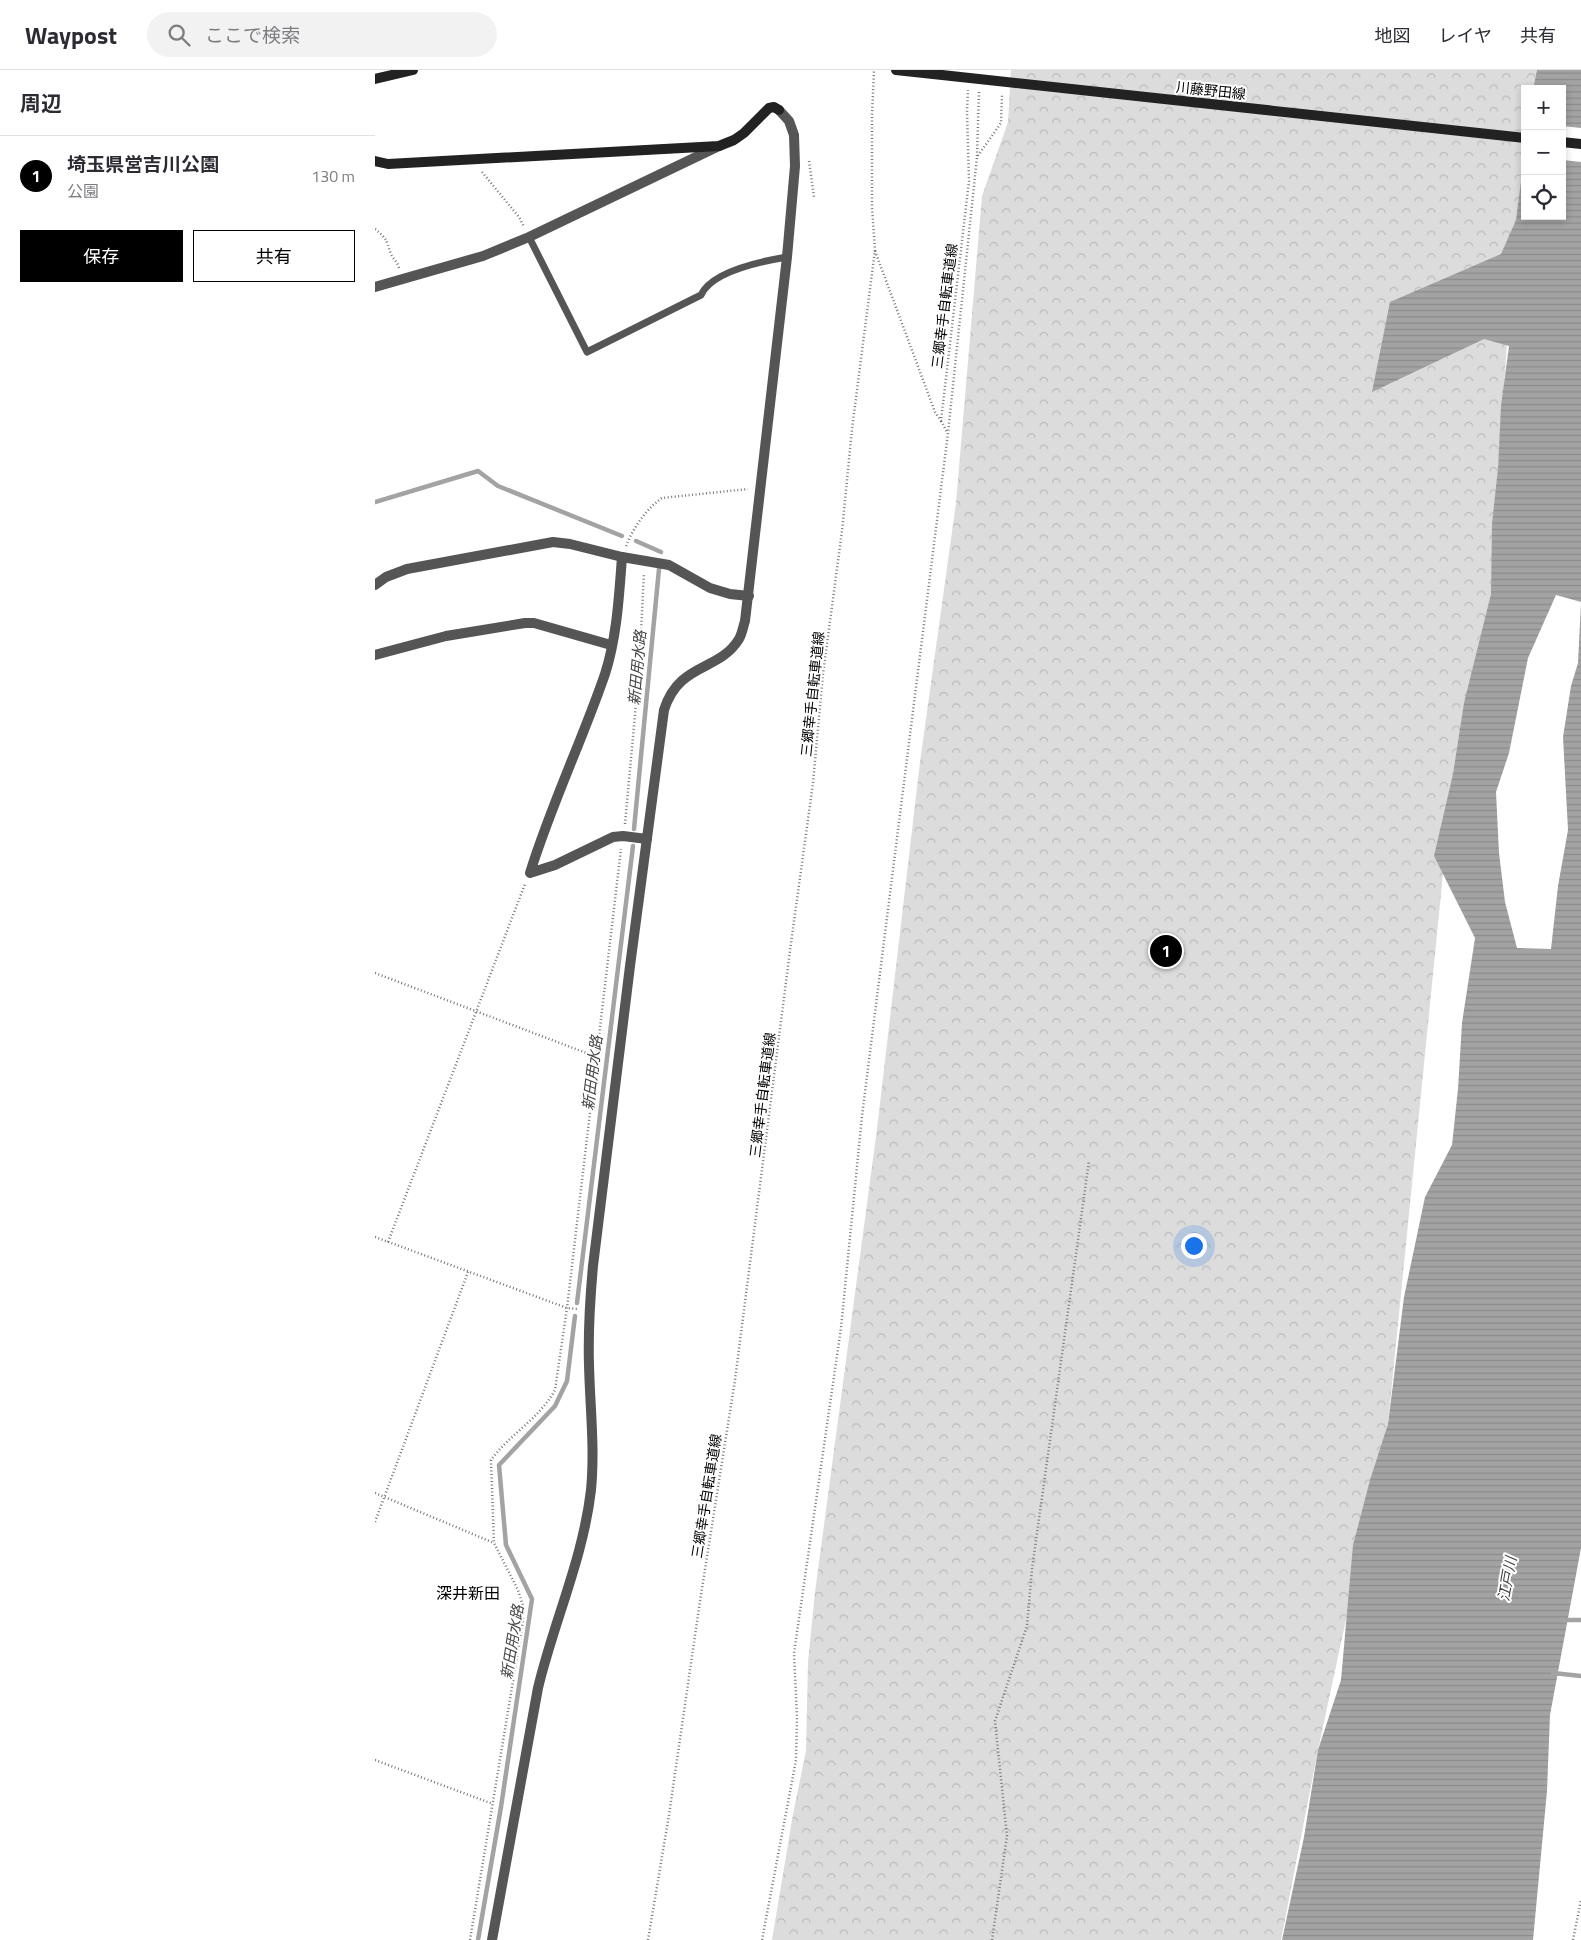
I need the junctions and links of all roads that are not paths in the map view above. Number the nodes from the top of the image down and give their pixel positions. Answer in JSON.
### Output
{"nodes":[{"id":1,"x":413,"y":70,"type":"edge"},
{"id":2,"x":895,"y":70,"type":"edge"},
{"id":3,"x":375,"y":79,"type":"edge"},
{"id":4,"x":779,"y":110,"type":"joint"},
{"id":5,"x":1521,"y":138,"type":"edge"},
{"id":6,"x":1566,"y":142,"type":"edge"},
{"id":7,"x":1581,"y":144,"type":"edge"},
{"id":8,"x":719,"y":146,"type":"junction"},
{"id":9,"x":375,"y":162,"type":"edge"},
{"id":10,"x":529,"y":238,"type":"junction"},
{"id":11,"x":787,"y":256,"type":"junction"},
{"id":12,"x":375,"y":287,"type":"edge"},
{"id":13,"x":622,"y":557,"type":"junction"},
{"id":14,"x":375,"y":585,"type":"edge"},
{"id":15,"x":749,"y":596,"type":"junction"},
{"id":16,"x":611,"y":645,"type":"junction"},
{"id":17,"x":375,"y":655,"type":"edge"},
{"id":18,"x":647,"y":839,"type":"junction"},
{"id":19,"x":493,"y":1940,"type":"edge"}],
"edges":[{"from":1,"to":3,"type":"main road"},
{"from":2,"to":5,"type":"main road","name":"川藤野田線","bridge":true},
{"from":4,"to":8,"type":"main road"},
{"from":4,"to":11,"type":"street"},
{"from":6,"to":7,"type":"main road"},
{"from":8,"to":9,"type":"main road"},
{"from":8,"to":10,"type":"street"},
{"from":10,"to":11,"type":"lane"},
{"from":10,"to":12,"type":"street"},
{"from":11,"to":15,"type":"street"},
{"from":13,"to":14,"type":"street"},
{"from":13,"to":15,"type":"street"},
{"from":13,"to":16,"type":"street"},
{"from":15,"to":18,"type":"street"},
{"from":16,"to":17,"type":"street"},
{"from":16,"to":18,"type":"street"},
{"from":18,"to":19,"type":"street"}]}
